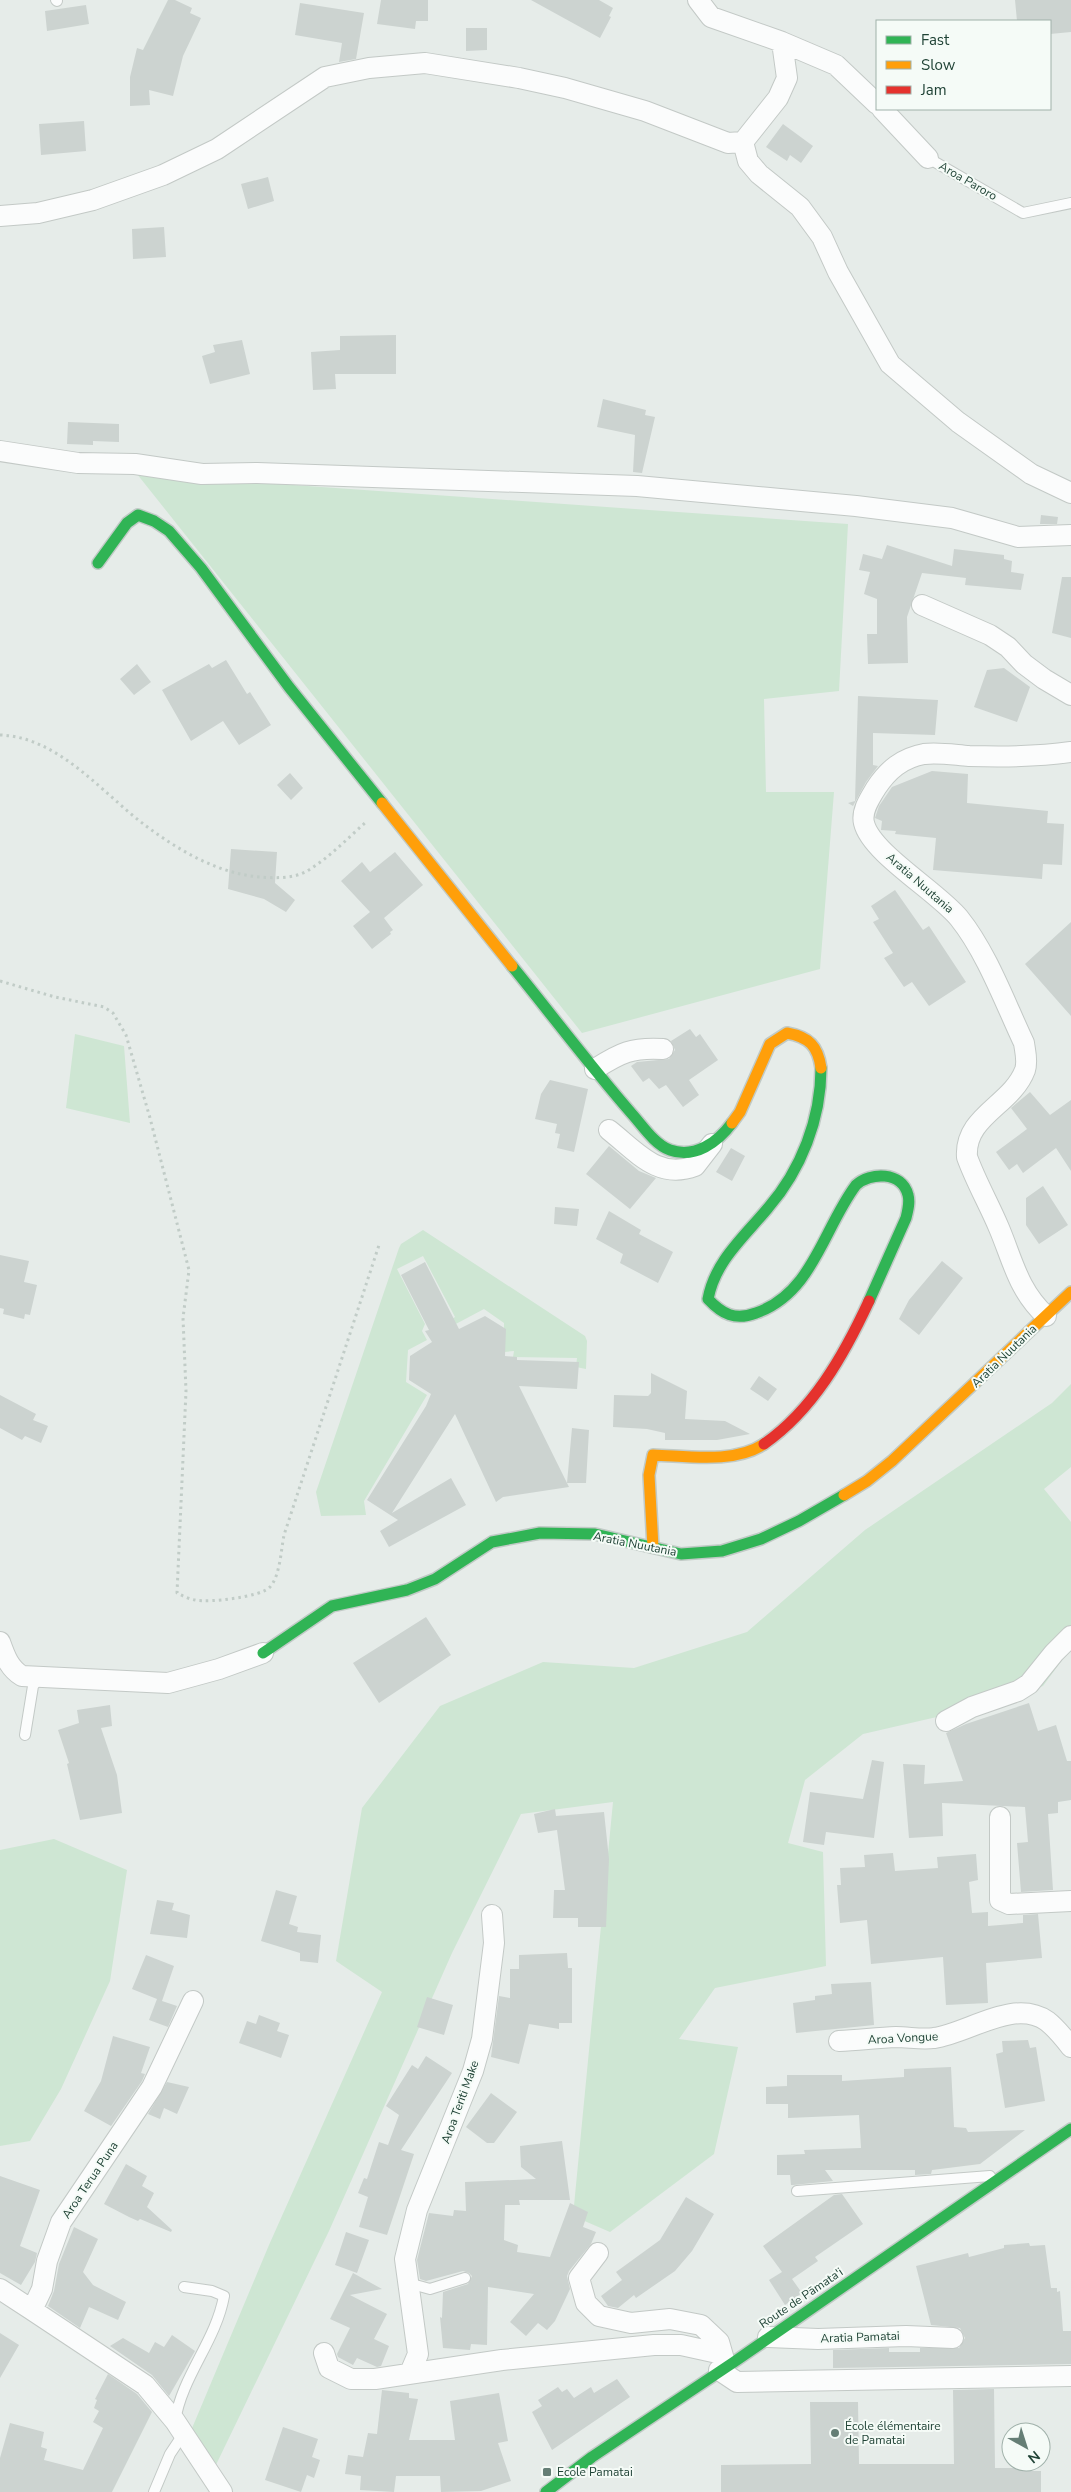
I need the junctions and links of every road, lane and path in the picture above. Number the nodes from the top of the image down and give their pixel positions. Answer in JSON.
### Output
{"nodes":[{"id":1,"x":698,"y":0,"type":"edge"},
{"id":2,"x":782,"y":42,"type":"junction"},
{"id":3,"x":876,"y":103,"type":"edge"},
{"id":4,"x":883,"y":110,"type":"edge"},
{"id":5,"x":743,"y":142,"type":"junction"},
{"id":6,"x":928,"y":158,"type":"joint"},
{"id":7,"x":1071,"y":203,"type":"edge"},
{"id":8,"x":0,"y":216,"type":"edge"},
{"id":9,"x":0,"y":451,"type":"edge"},
{"id":10,"x":1071,"y":493,"type":"edge"},
{"id":11,"x":1071,"y":535,"type":"edge"},
{"id":12,"x":98,"y":563,"type":"dead end"},
{"id":13,"x":922,"y":605,"type":"dead end"},
{"id":14,"x":1071,"y":695,"type":"edge"},
{"id":15,"x":0,"y":735,"type":"edge"},
{"id":16,"x":1071,"y":752,"type":"edge"},
{"id":17,"x":383,"y":805,"type":"junction"},
{"id":18,"x":0,"y":981,"type":"edge"},
{"id":19,"x":663,"y":1049,"type":"dead end"},
{"id":20,"x":595,"y":1069,"type":"junction"},
{"id":21,"x":609,"y":1130,"type":"dead end"},
{"id":22,"x":712,"y":1144,"type":"junction"},
{"id":23,"x":380,"y":1242,"type":"dead end"},
{"id":24,"x":1071,"y":1292,"type":"edge"},
{"id":25,"x":1046,"y":1316,"type":"junction"},
{"id":26,"x":653,"y":1547,"type":"junction"},
{"id":27,"x":1071,"y":1636,"type":"edge"},
{"id":28,"x":0,"y":1642,"type":"edge"},
{"id":29,"x":263,"y":1652,"type":"joint"},
{"id":30,"x":39,"y":1678,"type":"junction"},
{"id":31,"x":946,"y":1720,"type":"dead end"},
{"id":32,"x":25,"y":1735,"type":"dead end"},
{"id":33,"x":1000,"y":1817,"type":"dead end"},
{"id":34,"x":1071,"y":1901,"type":"edge"},
{"id":35,"x":492,"y":1915,"type":"dead end"},
{"id":36,"x":193,"y":2001,"type":"dead end"},
{"id":37,"x":839,"y":2041,"type":"dead end"},
{"id":38,"x":1071,"y":2047,"type":"edge"},
{"id":39,"x":1071,"y":2129,"type":"edge"},
{"id":40,"x":1006,"y":2174,"type":"junction"},
{"id":41,"x":797,"y":2191,"type":"dead end"},
{"id":42,"x":598,"y":2253,"type":"dead end"},
{"id":43,"x":465,"y":2278,"type":"dead end"},
{"id":44,"x":408,"y":2283,"type":"junction"},
{"id":45,"x":184,"y":2287,"type":"dead end"},
{"id":46,"x":0,"y":2289,"type":"edge"},
{"id":47,"x":32,"y":2310,"type":"junction"},
{"id":48,"x":768,"y":2337,"type":"junction"},
{"id":49,"x":953,"y":2338,"type":"dead end"},
{"id":50,"x":324,"y":2353,"type":"dead end"},
{"id":51,"x":722,"y":2364,"type":"junction"},
{"id":52,"x":410,"y":2373,"type":"junction"},
{"id":53,"x":1071,"y":2376,"type":"edge"},
{"id":54,"x":179,"y":2427,"type":"junction"},
{"id":55,"x":154,"y":2492,"type":"edge"},
{"id":56,"x":222,"y":2492,"type":"edge"},
{"id":57,"x":546,"y":2492,"type":"edge"}],
"edges":[{"from":1,"to":2,"type":"street"},
{"from":2,"to":3,"type":"street"},
{"from":2,"to":5,"type":"street"},
{"from":4,"to":6,"type":"street","name":"Aroa Paroro"},
{"from":5,"to":8,"type":"street"},
{"from":5,"to":10,"type":"street"},
{"from":6,"to":7,"type":"lane","name":"Aroa Paroro"},
{"from":9,"to":11,"type":"street"},
{"from":12,"to":17,"type":"street"},
{"from":13,"to":14,"type":"street"},
{"from":15,"to":17,"type":"path"},
{"from":16,"to":25,"type":"street","name":"Aratia Nuutania"},
{"from":17,"to":20,"type":"street"},
{"from":18,"to":23,"type":"path"},
{"from":19,"to":20,"type":"street"},
{"from":20,"to":22,"type":"street"},
{"from":21,"to":22,"type":"street"},
{"from":22,"to":26,"type":"street"},
{"from":24,"to":25,"type":"street","name":"Aratia Nuutania"},
{"from":25,"to":26,"type":"street","name":"Aratia Nuutania"},
{"from":26,"to":29,"type":"street","name":"Aratia Nuutania"},
{"from":27,"to":31,"type":"street"},
{"from":28,"to":30,"type":"street"},
{"from":29,"to":30,"type":"street"},
{"from":30,"to":32,"type":"lane"},
{"from":33,"to":34,"type":"street"},
{"from":35,"to":44,"type":"street","name":"Aroa Teriti Make"},
{"from":36,"to":47,"type":"street","name":"Aroa Terua Puna"},
{"from":37,"to":38,"type":"street","name":"Aroa Vongue"},
{"from":39,"to":40,"type":"street","name":"Route de Pāmata'i"},
{"from":40,"to":41,"type":"lane"},
{"from":40,"to":48,"type":"street","name":"Route de Pāmata'i"},
{"from":42,"to":51,"type":"street"},
{"from":43,"to":44,"type":"lane"},
{"from":44,"to":52,"type":"street","name":"Aroa Teriti Make"},
{"from":45,"to":54,"type":"lane"},
{"from":46,"to":47,"type":"street"},
{"from":47,"to":54,"type":"street"},
{"from":48,"to":49,"type":"street","name":"Aratia Pamatai"},
{"from":48,"to":51,"type":"street","name":"Route de Pāmata'i"},
{"from":50,"to":52,"type":"street"},
{"from":51,"to":52,"type":"street"},
{"from":51,"to":53,"type":"street"},
{"from":51,"to":57,"type":"street","name":"Route de Pāmata'i"},
{"from":54,"to":55,"type":"lane"},
{"from":54,"to":56,"type":"street"}]}
